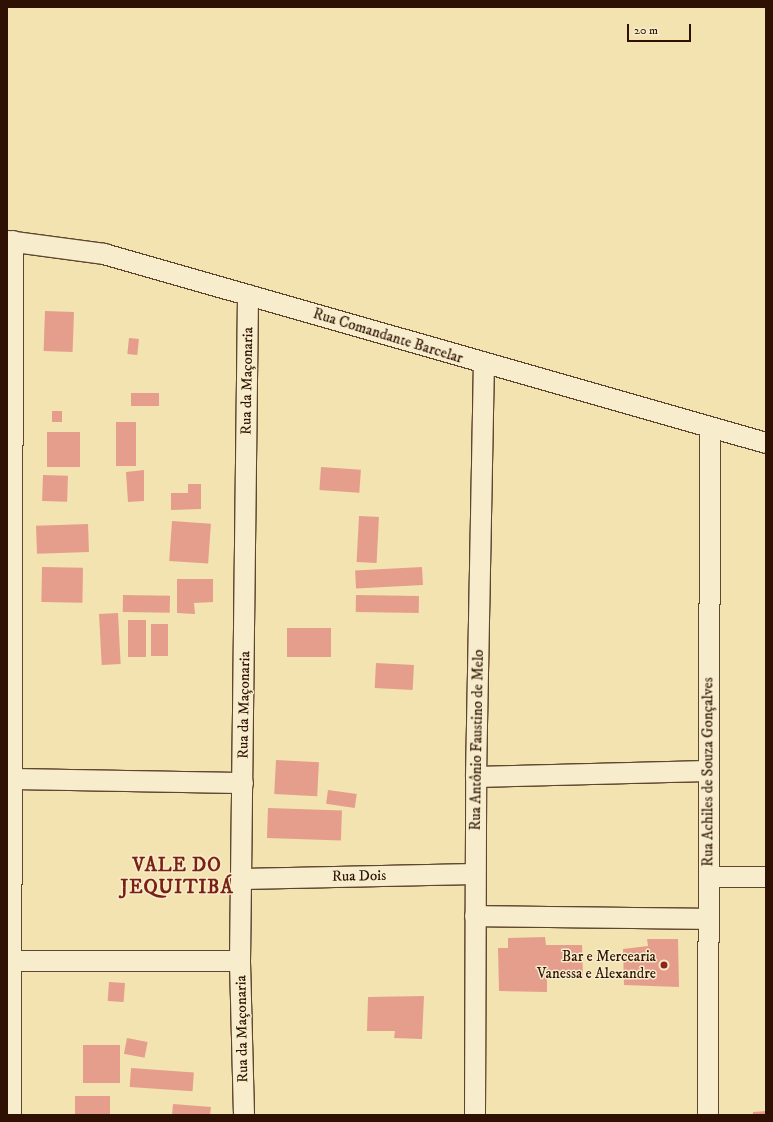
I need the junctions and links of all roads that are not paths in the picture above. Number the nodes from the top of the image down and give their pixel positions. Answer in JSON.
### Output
{"nodes":[{"id":1,"x":10,"y":241,"type":"edge"},
{"id":2,"x":248,"y":294,"type":"junction"},
{"id":3,"x":484,"y":365,"type":"junction"},
{"id":4,"x":710,"y":429,"type":"junction"},
{"id":5,"x":766,"y":443,"type":"edge"},
{"id":6,"x":707,"y":771,"type":"junction"},
{"id":7,"x":476,"y":776,"type":"junction"},
{"id":8,"x":10,"y":780,"type":"junction"},
{"id":9,"x":244,"y":783,"type":"junction"},
{"id":10,"x":476,"y":874,"type":"junction"},
{"id":11,"x":709,"y":877,"type":"junction"},
{"id":12,"x":766,"y":877,"type":"edge"},
{"id":13,"x":9,"y":878,"type":"edge"},
{"id":14,"x":242,"y":879,"type":"junction"},
{"id":15,"x":475,"y":916,"type":"junction"},
{"id":16,"x":707,"y":919,"type":"junction"},
{"id":17,"x":13,"y":961,"type":"junction"},
{"id":18,"x":240,"y":961,"type":"junction"},
{"id":19,"x":12,"y":1115,"type":"edge"},
{"id":20,"x":244,"y":1115,"type":"edge"},
{"id":21,"x":476,"y":1115,"type":"edge"},
{"id":22,"x":708,"y":1115,"type":"edge"}],
"edges":[{"from":1,"to":2,"type":"street","name":"Rua Comandante Barcelar"},
{"from":1,"to":8,"type":"street"},
{"from":2,"to":3,"type":"street","name":"Rua Comandante Barcelar"},
{"from":2,"to":9,"type":"street","name":"Rua da Maçonaria"},
{"from":3,"to":4,"type":"street","name":"Rua Comandante Barcelar"},
{"from":3,"to":7,"type":"street","name":"Rua Antônio Faustino de Melo"},
{"from":4,"to":5,"type":"street","name":"Rua Comandante Barcelar"},
{"from":4,"to":6,"type":"street","name":"Rua Achiles de Souza Gonçalves"},
{"from":6,"to":7,"type":"street"},
{"from":6,"to":11,"type":"street","name":"Rua Achiles de Souza Gonçalves"},
{"from":7,"to":10,"type":"street","name":"Rua Antônio Faustino de Melo"},
{"from":8,"to":9,"type":"street"},
{"from":8,"to":13,"type":"street"},
{"from":9,"to":14,"type":"street","name":"Rua da Maçonaria"},
{"from":10,"to":14,"type":"street","name":"Rua Dois"},
{"from":10,"to":15,"type":"street","name":"Rua Antônio Faustino de Melo"},
{"from":11,"to":12,"type":"street"},
{"from":11,"to":16,"type":"street","name":"Rua Achiles de Souza Gonçalves"},
{"from":13,"to":17,"type":"street"},
{"from":14,"to":18,"type":"street","name":"Rua da Maçonaria"},
{"from":15,"to":16,"type":"street"},
{"from":15,"to":21,"type":"street","name":"Rua Antônio Faustino de Melo"},
{"from":16,"to":22,"type":"street","name":"Rua Achiles de Souza Gonçalves"},
{"from":17,"to":18,"type":"street"},
{"from":17,"to":19,"type":"street"},
{"from":18,"to":20,"type":"street","name":"Rua da Maçonaria"}]}
